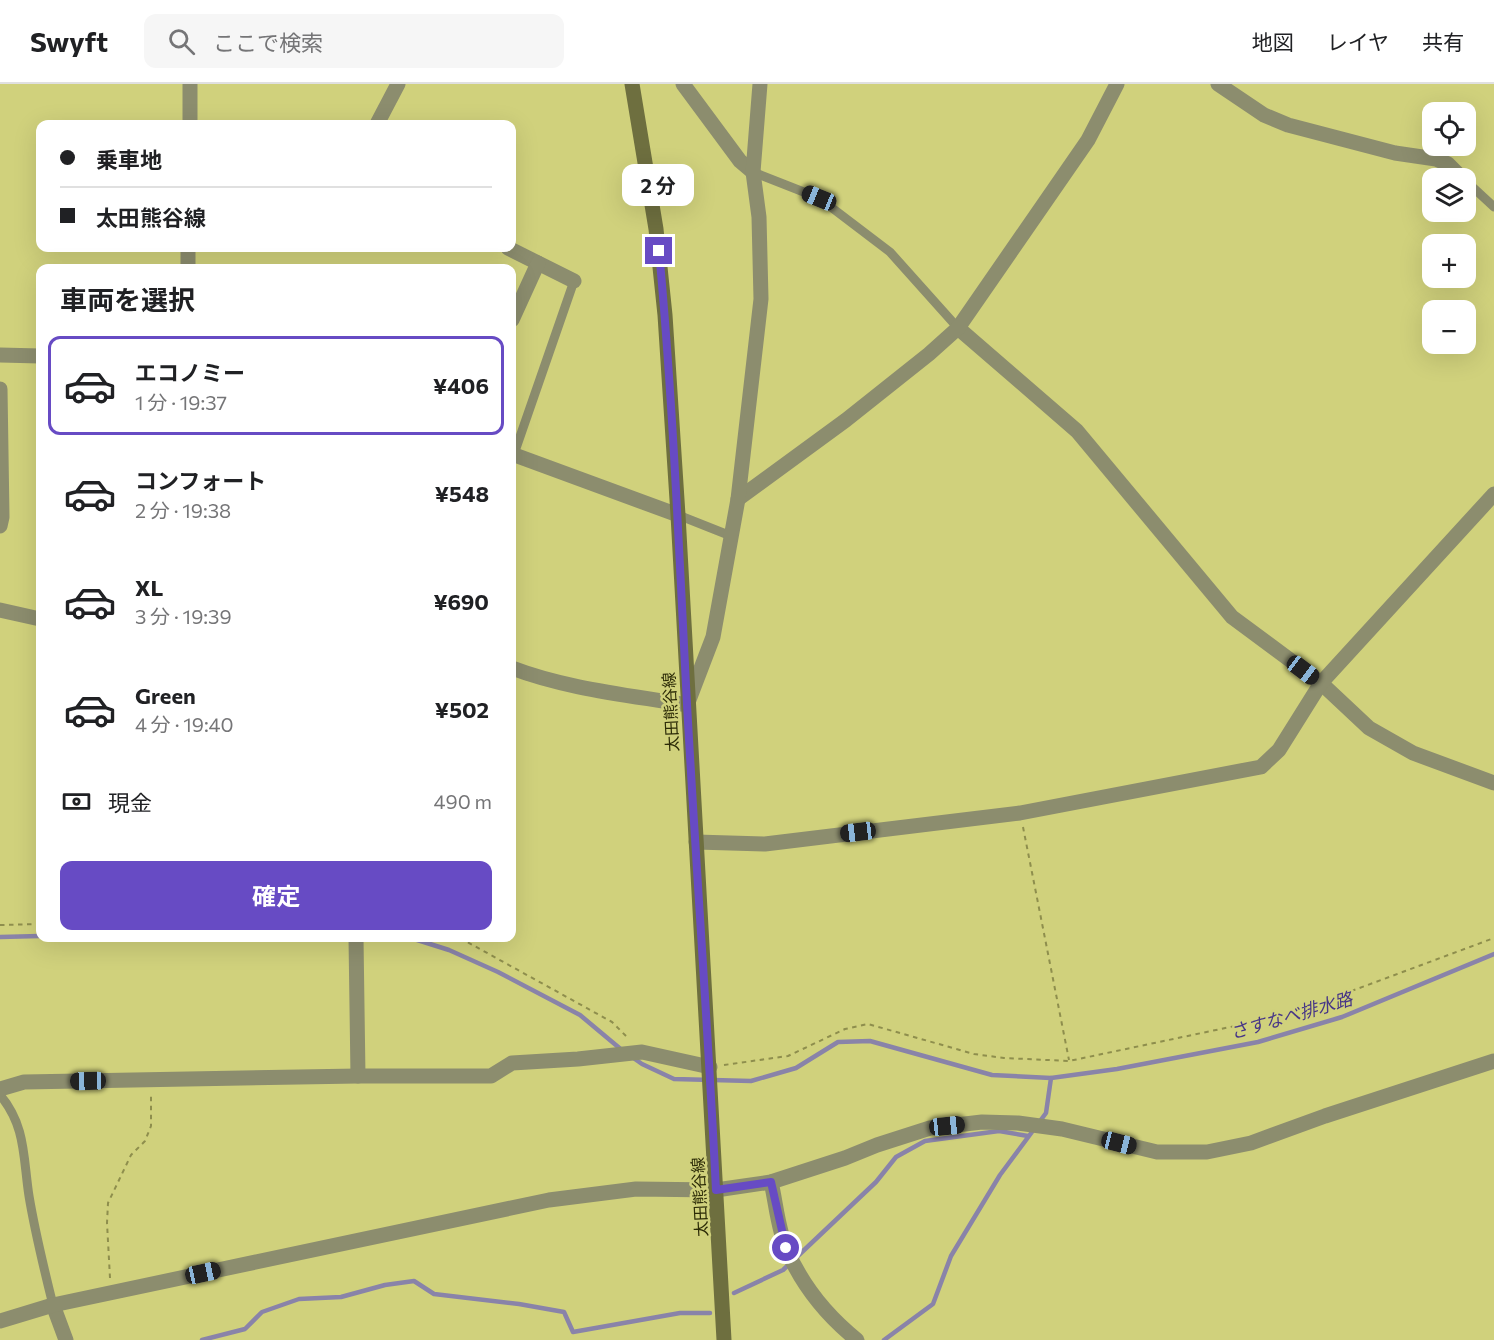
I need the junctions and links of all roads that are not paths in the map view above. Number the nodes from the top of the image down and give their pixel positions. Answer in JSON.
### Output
{"nodes":[{"id":1,"x":190,"y":84,"type":"edge"},
{"id":2,"x":398,"y":84,"type":"edge"},
{"id":3,"x":632,"y":84,"type":"edge"},
{"id":4,"x":683,"y":84,"type":"edge"},
{"id":5,"x":760,"y":84,"type":"edge"},
{"id":6,"x":1117,"y":84,"type":"edge"},
{"id":7,"x":1218,"y":84,"type":"edge"},
{"id":8,"x":190,"y":120,"type":"edge"},
{"id":9,"x":383,"y":120,"type":"edge"},
{"id":10,"x":1452,"y":168,"type":"edge"},
{"id":11,"x":753,"y":172,"type":"junction"},
{"id":12,"x":1476,"y":191,"type":"edge"},
{"id":13,"x":1494,"y":207,"type":"edge"},
{"id":14,"x":516,"y":252,"type":"edge"},
{"id":15,"x":538,"y":263,"type":"junction"},
{"id":16,"x":574,"y":281,"type":"joint"},
{"id":17,"x":516,"y":311,"type":"edge"},
{"id":18,"x":958,"y":328,"type":"junction"},
{"id":19,"x":0,"y":355,"type":"edge"},
{"id":20,"x":36,"y":356,"type":"edge"},
{"id":21,"x":0,"y":389,"type":"edge"},
{"id":22,"x":516,"y":445,"type":"edge"},
{"id":23,"x":516,"y":455,"type":"edge"},
{"id":24,"x":1494,"y":494,"type":"edge"},
{"id":25,"x":738,"y":499,"type":"junction"},
{"id":26,"x":678,"y":515,"type":"junction"},
{"id":27,"x":0,"y":526,"type":"edge"},
{"id":28,"x":731,"y":536,"type":"junction"},
{"id":29,"x":0,"y":610,"type":"edge"},
{"id":30,"x":36,"y":618,"type":"edge"},
{"id":31,"x":516,"y":670,"type":"edge"},
{"id":32,"x":1321,"y":683,"type":"junction"},
{"id":33,"x":687,"y":705,"type":"junction"},
{"id":34,"x":1494,"y":783,"type":"edge"},
{"id":35,"x":696,"y":842,"type":"junction"},
{"id":36,"x":356,"y":942,"type":"edge"},
{"id":37,"x":1494,"y":1061,"type":"edge"},
{"id":38,"x":710,"y":1069,"type":"junction"},
{"id":39,"x":358,"y":1076,"type":"junction"},
{"id":40,"x":0,"y":1089,"type":"edge"},
{"id":41,"x":0,"y":1095,"type":"edge"},
{"id":42,"x":771,"y":1182,"type":"junction"},
{"id":43,"x":716,"y":1190,"type":"junction"},
{"id":44,"x":53,"y":1305,"type":"junction"},
{"id":45,"x":0,"y":1321,"type":"edge"},
{"id":46,"x":66,"y":1340,"type":"edge"},
{"id":47,"x":724,"y":1340,"type":"edge"},
{"id":48,"x":857,"y":1340,"type":"edge"}],
"edges":[{"from":1,"to":8,"type":"street"},
{"from":2,"to":9,"type":"street"},
{"from":3,"to":26,"type":"main road","name":"太田熊谷線"},
{"from":4,"to":11,"type":"street"},
{"from":5,"to":11,"type":"street"},
{"from":6,"to":18,"type":"street"},
{"from":7,"to":10,"type":"street"},
{"from":11,"to":18,"type":"lane"},
{"from":11,"to":25,"type":"street"},
{"from":12,"to":13,"type":"lane"},
{"from":14,"to":15,"type":"street"},
{"from":15,"to":16,"type":"street"},
{"from":15,"to":17,"type":"street"},
{"from":16,"to":22,"type":"lane"},
{"from":18,"to":25,"type":"street"},
{"from":18,"to":32,"type":"street"},
{"from":19,"to":20,"type":"street"},
{"from":21,"to":27,"type":"street"},
{"from":23,"to":26,"type":"street"},
{"from":24,"to":32,"type":"street"},
{"from":25,"to":28,"type":"street"},
{"from":26,"to":28,"type":"lane"},
{"from":26,"to":33,"type":"main road","name":"太田熊谷線"},
{"from":28,"to":33,"type":"street"},
{"from":29,"to":30,"type":"street"},
{"from":31,"to":33,"type":"street"},
{"from":32,"to":34,"type":"street"},
{"from":32,"to":35,"type":"street"},
{"from":33,"to":35,"type":"main road","name":"太田熊谷線"},
{"from":35,"to":38,"type":"main road","name":"太田熊谷線"},
{"from":36,"to":39,"type":"street"},
{"from":37,"to":42,"type":"street"},
{"from":38,"to":39,"type":"street"},
{"from":38,"to":43,"type":"main road","name":"太田熊谷線"},
{"from":39,"to":40,"type":"street"},
{"from":41,"to":44,"type":"lane"},
{"from":42,"to":43,"type":"street"},
{"from":42,"to":48,"type":"street"},
{"from":43,"to":44,"type":"street"},
{"from":43,"to":47,"type":"main road","name":"太田熊谷線"},
{"from":44,"to":45,"type":"street"},
{"from":44,"to":46,"type":"street"}]}
